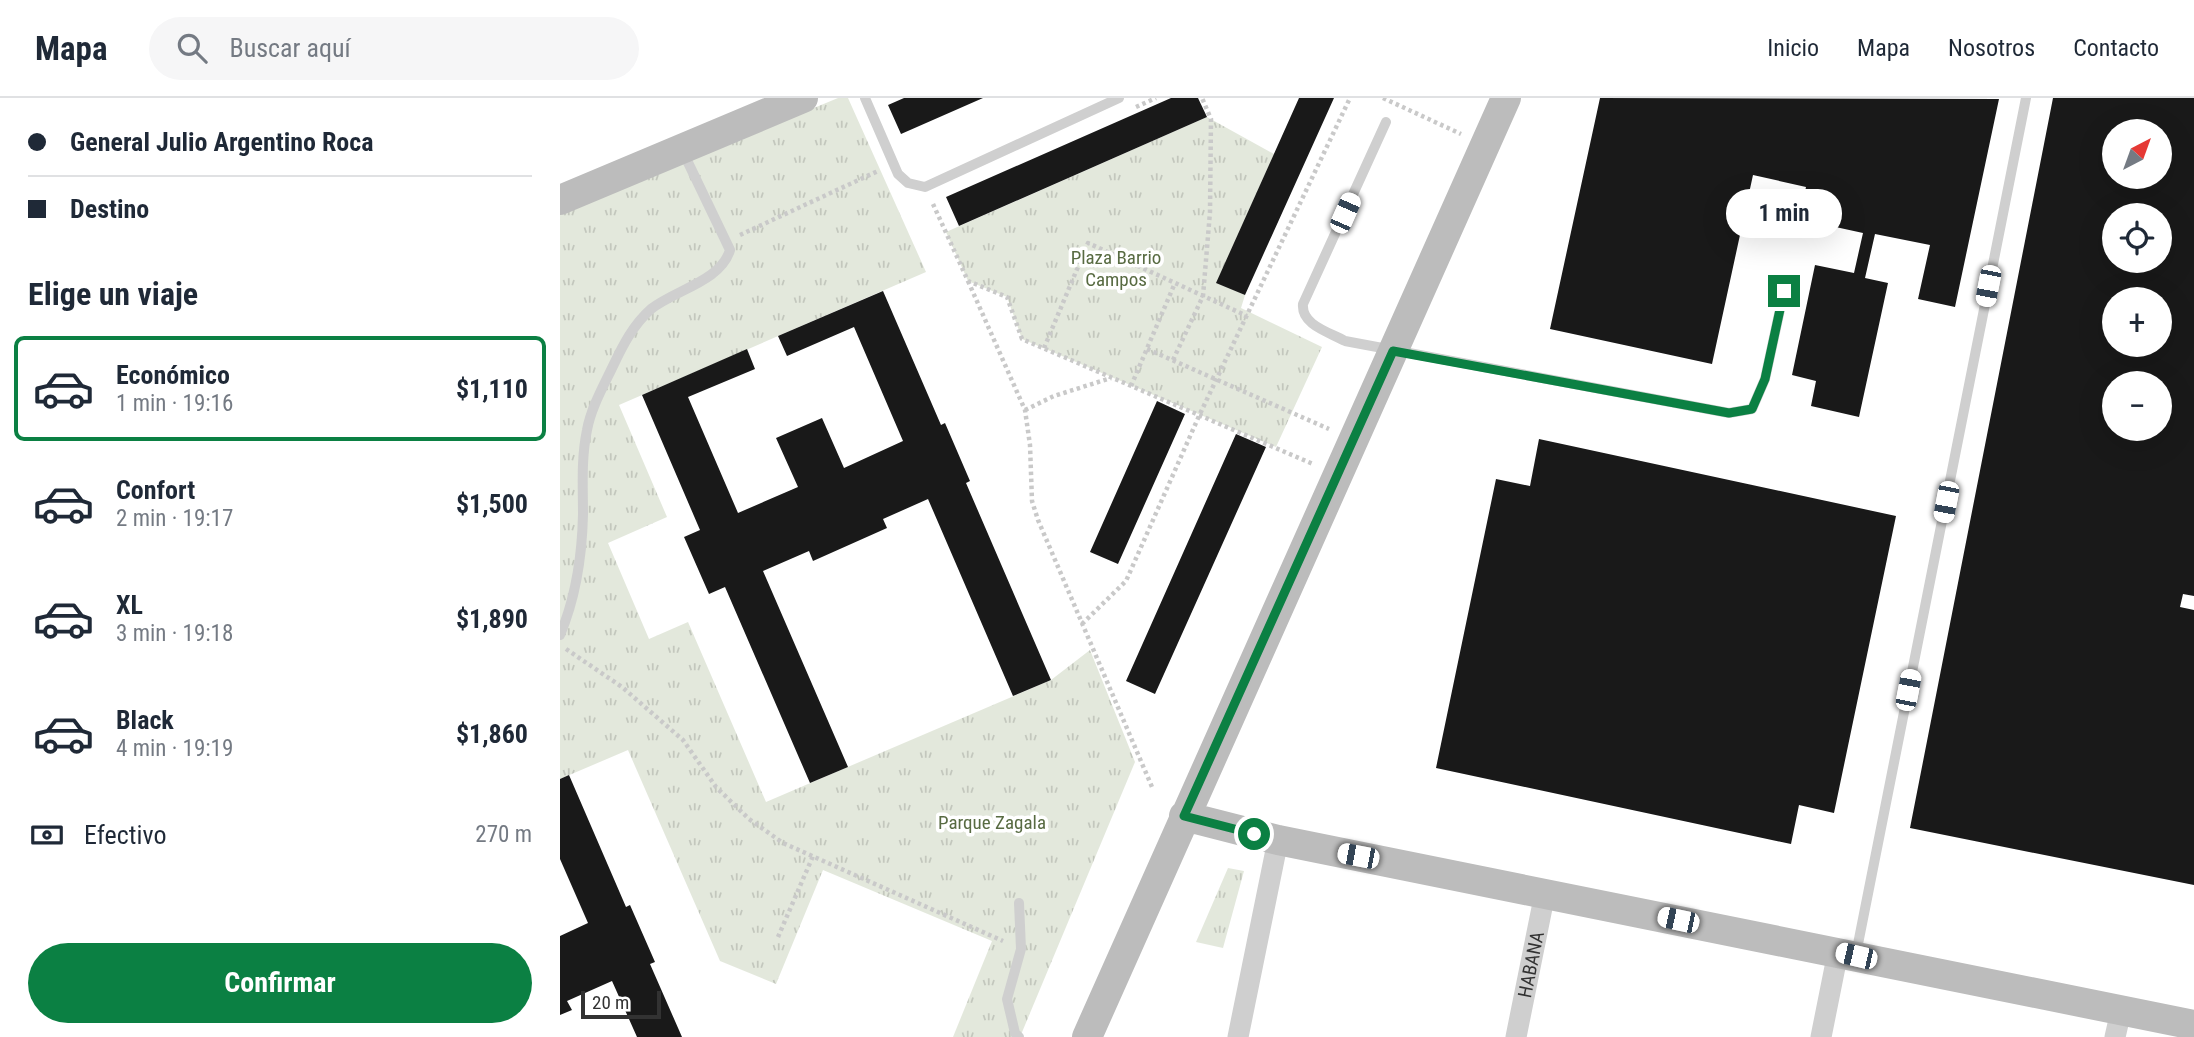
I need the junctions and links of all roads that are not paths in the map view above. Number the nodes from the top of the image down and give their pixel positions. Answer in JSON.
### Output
{"nodes":[{"id":1,"x":803,"y":98,"type":"edge"},
{"id":2,"x":865,"y":98,"type":"edge"},
{"id":3,"x":1119,"y":98,"type":"edge"},
{"id":4,"x":1506,"y":98,"type":"edge"},
{"id":5,"x":2026,"y":98,"type":"edge"},
{"id":6,"x":771,"y":104,"type":"edge"},
{"id":7,"x":1386,"y":122,"type":"dead end"},
{"id":8,"x":682,"y":149,"type":"junction"},
{"id":9,"x":560,"y":200,"type":"edge"},
{"id":10,"x":1784,"y":291,"type":"dead end"},
{"id":11,"x":1393,"y":351,"type":"junction"},
{"id":12,"x":560,"y":635,"type":"edge"},
{"id":13,"x":1184,"y":816,"type":"junction"},
{"id":14,"x":1278,"y":840,"type":"junction"},
{"id":15,"x":1545,"y":893,"type":"junction"},
{"id":16,"x":1019,"y":903,"type":"dead end"},
{"id":17,"x":1847,"y":954,"type":"junction"},
{"id":18,"x":2118,"y":1024,"type":"edge"},
{"id":19,"x":2194,"y":1025,"type":"edge"},
{"id":20,"x":1018,"y":1037,"type":"edge"},
{"id":21,"x":1087,"y":1037,"type":"edge"},
{"id":22,"x":1238,"y":1037,"type":"edge"},
{"id":23,"x":1516,"y":1037,"type":"edge"},
{"id":24,"x":1821,"y":1037,"type":"edge"}],
"edges":[{"from":1,"to":6,"type":"main road"},
{"from":2,"to":3,"type":"lane"},
{"from":4,"to":11,"type":"main road"},
{"from":5,"to":17,"type":"lane"},
{"from":6,"to":8,"type":"main road"},
{"from":7,"to":11,"type":"lane"},
{"from":8,"to":9,"type":"main road"},
{"from":8,"to":12,"type":"lane"},
{"from":10,"to":11,"type":"lane"},
{"from":11,"to":13,"type":"main road"},
{"from":13,"to":14,"type":"main road"},
{"from":13,"to":21,"type":"main road"},
{"from":14,"to":15,"type":"main road"},
{"from":14,"to":22,"type":"street"},
{"from":15,"to":17,"type":"main road"},
{"from":15,"to":23,"type":"street","name":"HABANA"},
{"from":16,"to":20,"type":"lane"},
{"from":17,"to":18,"type":"main road"},
{"from":17,"to":24,"type":"street"},
{"from":18,"to":19,"type":"main road"}]}
